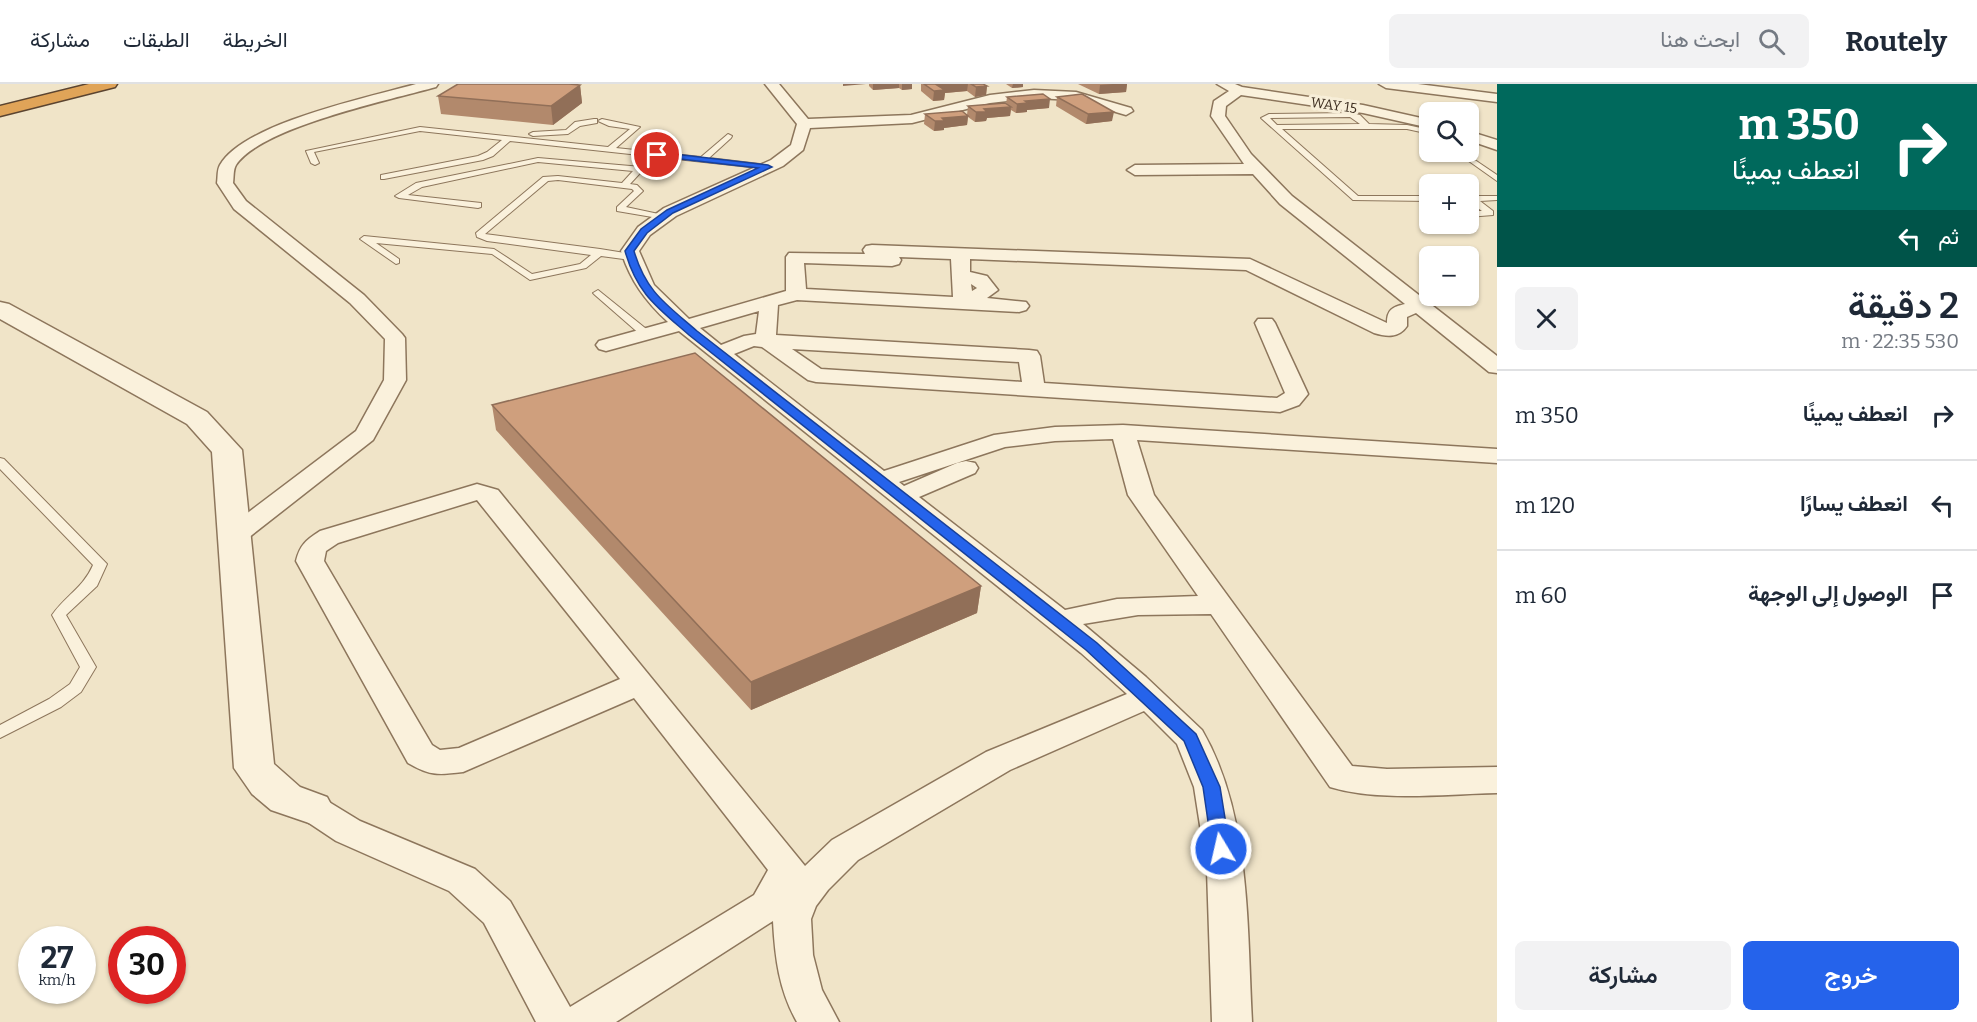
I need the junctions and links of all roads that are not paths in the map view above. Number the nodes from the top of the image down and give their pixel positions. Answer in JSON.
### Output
{"nodes":[{"id":1,"x":43,"y":84,"type":"edge"},
{"id":2,"x":61,"y":84,"type":"edge"},
{"id":3,"x":109,"y":84,"type":"edge"},
{"id":4,"x":431,"y":84,"type":"edge"},
{"id":5,"x":772,"y":84,"type":"edge"},
{"id":6,"x":1386,"y":84,"type":"edge"},
{"id":7,"x":1402,"y":85,"type":"edge"},
{"id":8,"x":1231,"y":88,"type":"edge"},
{"id":9,"x":0,"y":96,"type":"edge"},
{"id":10,"x":1497,"y":98,"type":"edge"},
{"id":11,"x":0,"y":111,"type":"edge"},
{"id":12,"x":1126,"y":111,"type":"dead end"},
{"id":13,"x":1419,"y":122,"type":"edge"},
{"id":14,"x":804,"y":124,"type":"junction"},
{"id":15,"x":1367,"y":126,"type":"junction"},
{"id":16,"x":1275,"y":127,"type":"junction"},
{"id":17,"x":482,"y":128,"type":"dead end"},
{"id":18,"x":1419,"y":130,"type":"edge"},
{"id":19,"x":728,"y":136,"type":"dead end"},
{"id":20,"x":1479,"y":139,"type":"edge"},
{"id":21,"x":507,"y":140,"type":"junction"},
{"id":22,"x":1497,"y":145,"type":"edge"},
{"id":23,"x":581,"y":146,"type":"junction"},
{"id":24,"x":610,"y":150,"type":"junction"},
{"id":25,"x":703,"y":160,"type":"junction"},
{"id":26,"x":566,"y":162,"type":"junction"},
{"id":27,"x":1474,"y":162,"type":"edge"},
{"id":28,"x":315,"y":163,"type":"dead end"},
{"id":29,"x":768,"y":167,"type":"junction"},
{"id":30,"x":1257,"y":169,"type":"junction"},
{"id":31,"x":1135,"y":170,"type":"dead end"},
{"id":32,"x":384,"y":177,"type":"dead end"},
{"id":33,"x":1497,"y":178,"type":"edge"},
{"id":34,"x":624,"y":186,"type":"junction"},
{"id":35,"x":1497,"y":198,"type":"edge"},
{"id":36,"x":1479,"y":199,"type":"edge"},
{"id":37,"x":1418,"y":200,"type":"edge"},
{"id":38,"x":478,"y":205,"type":"dead end"},
{"id":39,"x":1479,"y":205,"type":"edge"},
{"id":40,"x":1479,"y":214,"type":"edge"},
{"id":41,"x":664,"y":216,"type":"junction"},
{"id":42,"x":872,"y":250,"type":"dead end"},
{"id":43,"x":600,"y":252,"type":"junction"},
{"id":44,"x":960,"y":254,"type":"junction"},
{"id":45,"x":898,"y":256,"type":"junction"},
{"id":46,"x":631,"y":257,"type":"junction"},
{"id":47,"x":396,"y":261,"type":"dead end"},
{"id":48,"x":962,"y":275,"type":"junction"},
{"id":49,"x":598,"y":293,"type":"dead end"},
{"id":50,"x":796,"y":294,"type":"junction"},
{"id":51,"x":899,"y":300,"type":"junction"},
{"id":52,"x":767,"y":302,"type":"junction"},
{"id":53,"x":963,"y":303,"type":"junction"},
{"id":54,"x":1419,"y":304,"type":"edge"},
{"id":55,"x":1019,"y":306,"type":"dead end"},
{"id":56,"x":1421,"y":306,"type":"joint"},
{"id":57,"x":0,"y":309,"type":"edge"},
{"id":58,"x":1265,"y":323,"type":"dead end"},
{"id":59,"x":684,"y":325,"type":"junction"},
{"id":60,"x":646,"y":334,"type":"junction"},
{"id":61,"x":767,"y":341,"type":"junction"},
{"id":62,"x":606,"y":345,"type":"dead end"},
{"id":63,"x":719,"y":353,"type":"junction"},
{"id":64,"x":1497,"y":367,"type":"edge"},
{"id":65,"x":1034,"y":389,"type":"junction"},
{"id":66,"x":1123,"y":432,"type":"junction"},
{"id":67,"x":1055,"y":434,"type":"junction"},
{"id":68,"x":1497,"y":456,"type":"edge"},
{"id":69,"x":0,"y":462,"type":"edge"},
{"id":70,"x":880,"y":480,"type":"junction"},
{"id":71,"x":901,"y":496,"type":"junction"},
{"id":72,"x":234,"y":536,"type":"junction"},
{"id":73,"x":1219,"y":605,"type":"junction"},
{"id":74,"x":1060,"y":622,"type":"junction"},
{"id":75,"x":639,"y":683,"type":"junction"},
{"id":76,"x":1149,"y":697,"type":"junction"},
{"id":77,"x":0,"y":732,"type":"edge"},
{"id":78,"x":1497,"y":780,"type":"edge"},
{"id":79,"x":312,"y":808,"type":"joint"},
{"id":80,"x":557,"y":1022,"type":"edge"},
{"id":81,"x":581,"y":1022,"type":"edge"},
{"id":82,"x":819,"y":1022,"type":"edge"},
{"id":83,"x":1232,"y":1022,"type":"edge"}],
"edges":[{"from":1,"to":9,"type":"highway"},
{"from":2,"to":9,"type":"highway"},
{"from":3,"to":11,"type":"highway"},
{"from":4,"to":72,"type":"street"},
{"from":5,"to":14,"type":"street"},
{"from":6,"to":7,"type":"street"},
{"from":7,"to":10,"type":"street"},
{"from":8,"to":13,"type":"street","name":"WAY 15"},
{"from":8,"to":30,"type":"street"},
{"from":12,"to":14,"type":"street"},
{"from":14,"to":29,"type":"street"},
{"from":15,"to":16,"type":"lane"},
{"from":15,"to":16,"type":"lane"},
{"from":15,"to":18,"type":"lane"},
{"from":16,"to":37,"type":"lane"},
{"from":17,"to":24,"type":"lane"},
{"from":19,"to":25,"type":"lane"},
{"from":20,"to":22,"type":"street"},
{"from":21,"to":23,"type":"lane"},
{"from":21,"to":28,"type":"lane"},
{"from":21,"to":32,"type":"lane"},
{"from":23,"to":24,"type":"lane"},
{"from":23,"to":26,"type":"lane"},
{"from":24,"to":25,"type":"lane"},
{"from":25,"to":29,"type":"lane"},
{"from":26,"to":34,"type":"lane"},
{"from":26,"to":38,"type":"lane"},
{"from":27,"to":33,"type":"lane"},
{"from":29,"to":41,"type":"street"},
{"from":30,"to":31,"type":"street"},
{"from":30,"to":54,"type":"street"},
{"from":34,"to":41,"type":"lane"},
{"from":34,"to":43,"type":"lane"},
{"from":35,"to":36,"type":"lane"},
{"from":39,"to":40,"type":"lane"},
{"from":41,"to":46,"type":"street"},
{"from":42,"to":45,"type":"street"},
{"from":43,"to":46,"type":"lane"},
{"from":43,"to":47,"type":"lane"},
{"from":44,"to":45,"type":"street"},
{"from":44,"to":48,"type":"street"},
{"from":44,"to":56,"type":"street"},
{"from":45,"to":50,"type":"street"},
{"from":45,"to":51,"type":"street"},
{"from":46,"to":59,"type":"street"},
{"from":48,"to":53,"type":"street"},
{"from":48,"to":53,"type":"street"},
{"from":49,"to":60,"type":"lane"},
{"from":50,"to":51,"type":"street"},
{"from":50,"to":52,"type":"street"},
{"from":51,"to":53,"type":"street"},
{"from":52,"to":59,"type":"street"},
{"from":52,"to":61,"type":"street"},
{"from":53,"to":55,"type":"street"},
{"from":56,"to":64,"type":"street"},
{"from":57,"to":72,"type":"street"},
{"from":58,"to":65,"type":"street"},
{"from":59,"to":60,"type":"street"},
{"from":59,"to":63,"type":"street"},
{"from":60,"to":62,"type":"street"},
{"from":61,"to":63,"type":"street"},
{"from":61,"to":65,"type":"street"},
{"from":61,"to":65,"type":"street"},
{"from":63,"to":70,"type":"street"},
{"from":66,"to":67,"type":"street"},
{"from":66,"to":68,"type":"street"},
{"from":66,"to":73,"type":"street"},
{"from":67,"to":70,"type":"street"},
{"from":67,"to":71,"type":"street"},
{"from":69,"to":77,"type":"lane"},
{"from":70,"to":71,"type":"street"},
{"from":71,"to":74,"type":"street"},
{"from":72,"to":79,"type":"street"},
{"from":73,"to":74,"type":"street"},
{"from":73,"to":78,"type":"street"},
{"from":74,"to":76,"type":"street"},
{"from":75,"to":75,"type":"street"},
{"from":75,"to":81,"type":"street"},
{"from":76,"to":82,"type":"street"},
{"from":76,"to":83,"type":"street"},
{"from":79,"to":80,"type":"street"}]}
